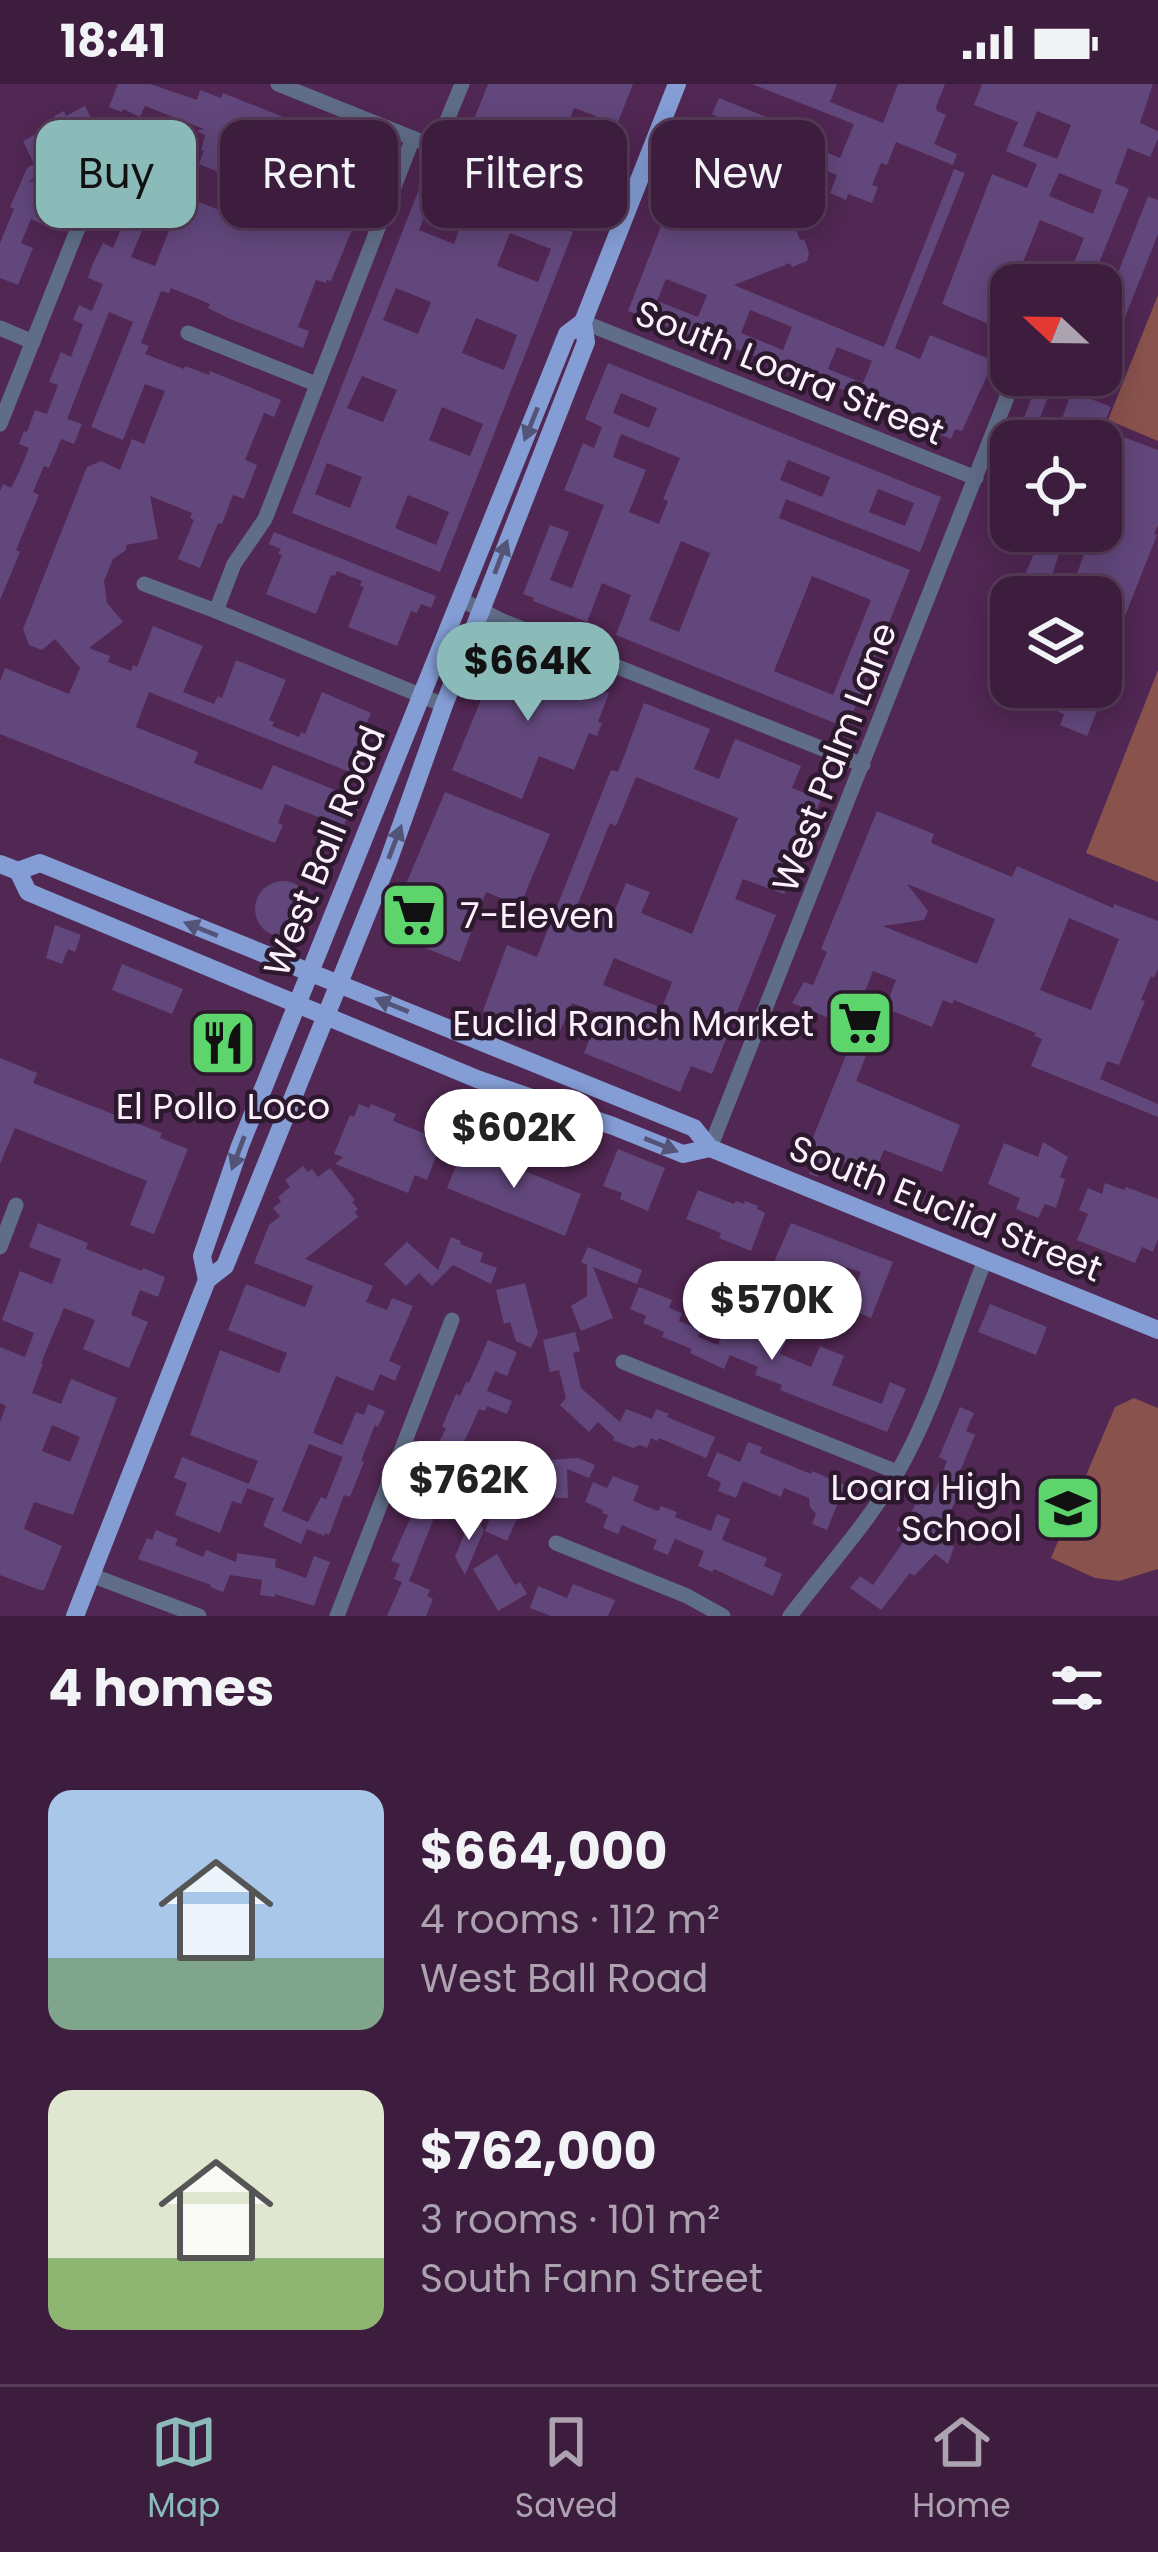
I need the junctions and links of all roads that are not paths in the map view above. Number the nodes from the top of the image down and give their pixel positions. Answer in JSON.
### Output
{"nodes":[{"id":1,"x":461,"y":84,"type":"edge"},
{"id":2,"x":677,"y":84,"type":"edge"},
{"id":3,"x":286,"y":86,"type":"edge"},
{"id":4,"x":447,"y":120,"type":"edge"},
{"id":5,"x":412,"y":138,"type":"junction"},
{"id":6,"x":422,"y":142,"type":"edge"},
{"id":7,"x":627,"y":209,"type":"edge"},
{"id":8,"x":78,"y":228,"type":"edge"},
{"id":9,"x":620,"y":228,"type":"edge"},
{"id":10,"x":583,"y":322,"type":"junction"},
{"id":11,"x":0,"y":328,"type":"edge"},
{"id":12,"x":188,"y":333,"type":"dead end"},
{"id":13,"x":33,"y":342,"type":"junction"},
{"id":14,"x":316,"y":384,"type":"junction"},
{"id":15,"x":1008,"y":396,"type":"edge"},
{"id":16,"x":0,"y":424,"type":"edge"},
{"id":17,"x":976,"y":478,"type":"junction"},
{"id":18,"x":144,"y":584,"type":"dead end"},
{"id":19,"x":462,"y":600,"type":"junction"},
{"id":20,"x":480,"y":610,"type":"junction"},
{"id":21,"x":216,"y":611,"type":"junction"},
{"id":22,"x":423,"y":697,"type":"junction"},
{"id":23,"x":443,"y":705,"type":"junction"},
{"id":24,"x":863,"y":765,"type":"junction"},
{"id":25,"x":9,"y":868,"type":"edge"},
{"id":26,"x":309,"y":973,"type":"junction"},
{"id":27,"x":339,"y":984,"type":"junction"},
{"id":28,"x":296,"y":1005,"type":"junction"},
{"id":29,"x":325,"y":1017,"type":"junction"},
{"id":30,"x":710,"y":1148,"type":"junction"},
{"id":31,"x":16,"y":1205,"type":"dead end"},
{"id":32,"x":0,"y":1247,"type":"edge"},
{"id":33,"x":985,"y":1260,"type":"junction"},
{"id":34,"x":207,"y":1280,"type":"junction"},
{"id":35,"x":452,"y":1320,"type":"dead end"},
{"id":36,"x":1158,"y":1330,"type":"edge"},
{"id":37,"x":623,"y":1362,"type":"dead end"},
{"id":38,"x":897,"y":1472,"type":"junction"},
{"id":39,"x":556,"y":1543,"type":"dead end"},
{"id":40,"x":91,"y":1575,"type":"junction"},
{"id":41,"x":75,"y":1616,"type":"edge"},
{"id":42,"x":199,"y":1616,"type":"edge"},
{"id":43,"x":337,"y":1616,"type":"edge"},
{"id":44,"x":723,"y":1616,"type":"edge"},
{"id":45,"x":790,"y":1616,"type":"edge"}],
"edges":[{"from":1,"to":4,"type":"street"},
{"from":2,"to":7,"type":"main road","name":"West Ball Road"},
{"from":3,"to":5,"type":"street"},
{"from":5,"to":6,"type":"street"},
{"from":5,"to":14,"type":"street"},
{"from":8,"to":13,"type":"street"},
{"from":9,"to":10,"type":"main road","name":"West Ball Road"},
{"from":10,"to":17,"type":"street","name":"South Loara Street"},
{"from":10,"to":19,"type":"main road","name":"West Ball Road","one_way":true},
{"from":20,"to":10,"type":"main road","name":"West Ball Road","one_way":true},
{"from":11,"to":13,"type":"street"},
{"from":12,"to":14,"type":"street"},
{"from":13,"to":16,"type":"street"},
{"from":14,"to":21,"type":"street"},
{"from":15,"to":17,"type":"street","name":"West Palm Lane"},
{"from":17,"to":24,"type":"street","name":"West Palm Lane"},
{"from":18,"to":21,"type":"street"},
{"from":19,"to":20,"type":"street"},
{"from":19,"to":22,"type":"main road","name":"West Ball Road"},
{"from":20,"to":23,"type":"main road","name":"West Ball Road"},
{"from":20,"to":24,"type":"street"},
{"from":21,"to":22,"type":"street"},
{"from":22,"to":23,"type":"street"},
{"from":22,"to":26,"type":"main road","name":"West Ball Road"},
{"from":27,"to":23,"type":"main road","name":"West Ball Road","one_way":true},
{"from":24,"to":30,"type":"street","name":"West Palm Lane"},
{"from":26,"to":25,"type":"main road","name":"South Euclid Street","one_way":true},
{"from":25,"to":28,"type":"main road","name":"South Euclid Street"},
{"from":26,"to":27,"type":"main road","name":"South Euclid Street"},
{"from":26,"to":28,"type":"main road","name":"West Ball Road"},
{"from":27,"to":29,"type":"main road","name":"West Ball Road"},
{"from":30,"to":27,"type":"main road","name":"South Euclid Street","one_way":true},
{"from":28,"to":29,"type":"main road","name":"South Euclid Street"},
{"from":28,"to":34,"type":"main road","name":"West Ball Road","one_way":true},
{"from":29,"to":30,"type":"main road","name":"South Euclid Street","one_way":true},
{"from":29,"to":34,"type":"main road","name":"West Ball Road"},
{"from":30,"to":33,"type":"main road","name":"South Euclid Street"},
{"from":31,"to":32,"type":"street"},
{"from":33,"to":36,"type":"main road","name":"South Euclid Street"},
{"from":33,"to":38,"type":"street"},
{"from":34,"to":40,"type":"main road","name":"West Ball Road"},
{"from":35,"to":43,"type":"street"},
{"from":37,"to":38,"type":"street"},
{"from":38,"to":45,"type":"street"},
{"from":39,"to":44,"type":"street"},
{"from":40,"to":41,"type":"main road","name":"West Ball Road"},
{"from":40,"to":42,"type":"street"}]}
